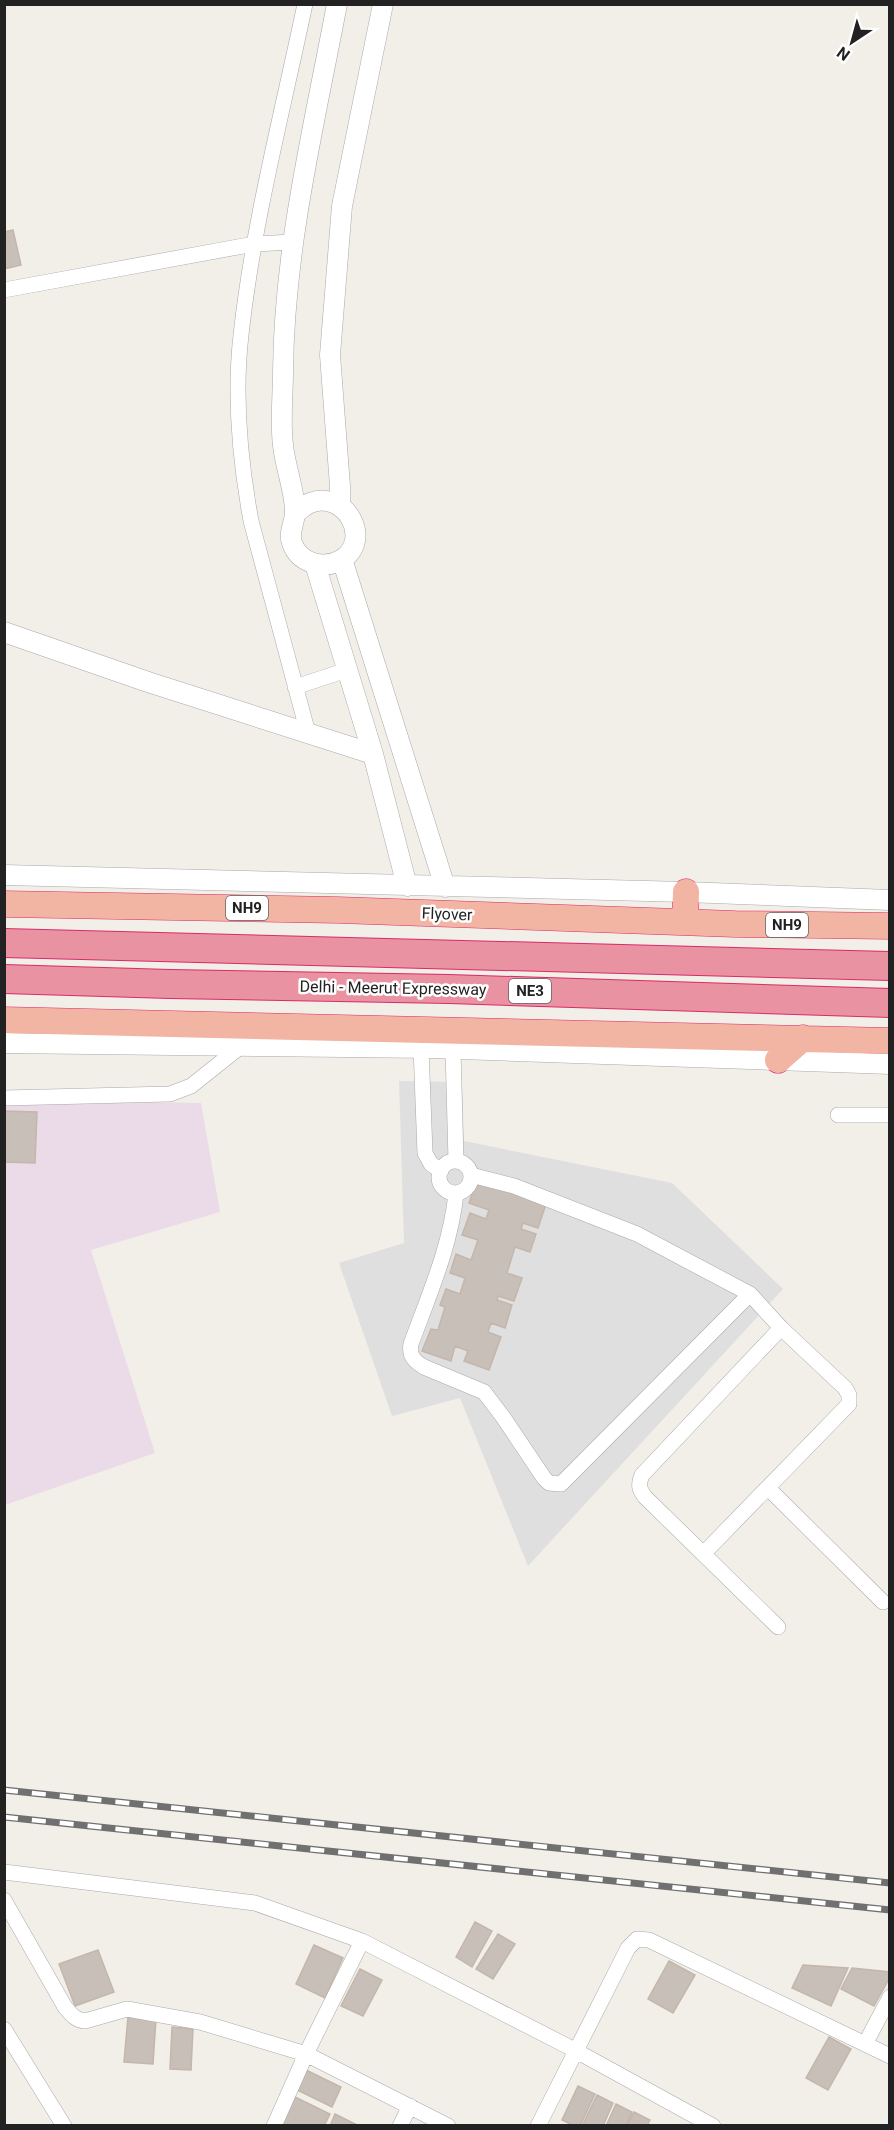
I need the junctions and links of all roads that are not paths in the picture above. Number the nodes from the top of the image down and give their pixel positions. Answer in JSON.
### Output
{"nodes":[{"id":1,"x":305,"y":4,"type":"edge"},
{"id":2,"x":337,"y":4,"type":"edge"},
{"id":3,"x":383,"y":4,"type":"edge"},
{"id":4,"x":293,"y":242,"type":"junction"},
{"id":5,"x":254,"y":244,"type":"junction"},
{"id":6,"x":4,"y":290,"type":"edge"},
{"id":7,"x":340,"y":505,"type":"junction"},
{"id":8,"x":295,"y":513,"type":"junction"},
{"id":9,"x":342,"y":559,"type":"junction"},
{"id":10,"x":315,"y":564,"type":"junction"},
{"id":11,"x":4,"y":632,"type":"edge"},
{"id":12,"x":347,"y":670,"type":"junction"},
{"id":13,"x":296,"y":687,"type":"junction"},
{"id":14,"x":308,"y":733,"type":"junction"},
{"id":15,"x":373,"y":754,"type":"junction"},
{"id":16,"x":4,"y":875,"type":"edge"},
{"id":17,"x":407,"y":886,"type":"junction"},
{"id":18,"x":445,"y":887,"type":"junction"},
{"id":19,"x":686,"y":892,"type":"junction"},
{"id":20,"x":890,"y":900,"type":"edge"},
{"id":21,"x":4,"y":904,"type":"edge"},
{"id":22,"x":685,"y":922,"type":"junction"},
{"id":23,"x":890,"y":926,"type":"edge"},
{"id":24,"x":4,"y":943,"type":"edge"},
{"id":25,"x":890,"y":966,"type":"edge"},
{"id":26,"x":4,"y":979,"type":"edge"},
{"id":27,"x":890,"y":1003,"type":"edge"},
{"id":28,"x":4,"y":1020,"type":"edge"},
{"id":29,"x":803,"y":1038,"type":"junction"},
{"id":30,"x":512,"y":1041,"type":"junction"},
{"id":31,"x":890,"y":1041,"type":"edge"},
{"id":32,"x":4,"y":1043,"type":"edge"},
{"id":33,"x":240,"y":1047,"type":"junction"},
{"id":34,"x":422,"y":1048,"type":"junction"},
{"id":35,"x":453,"y":1048,"type":"junction"},
{"id":36,"x":778,"y":1060,"type":"junction"},
{"id":37,"x":890,"y":1064,"type":"edge"},
{"id":38,"x":4,"y":1098,"type":"edge"},
{"id":39,"x":838,"y":1115,"type":"dead end"},
{"id":40,"x":890,"y":1115,"type":"edge"},
{"id":41,"x":456,"y":1161,"type":"junction"},
{"id":42,"x":441,"y":1171,"type":"junction"},
{"id":43,"x":471,"y":1175,"type":"junction"},
{"id":44,"x":456,"y":1193,"type":"junction"},
{"id":45,"x":750,"y":1293,"type":"junction"},
{"id":46,"x":780,"y":1328,"type":"junction"},
{"id":47,"x":768,"y":1488,"type":"junction"},
{"id":48,"x":704,"y":1553,"type":"junction"},
{"id":49,"x":883,"y":1602,"type":"dead end"},
{"id":50,"x":778,"y":1627,"type":"dead end"},
{"id":51,"x":4,"y":1872,"type":"edge"},
{"id":52,"x":4,"y":1900,"type":"edge"},
{"id":53,"x":362,"y":1941,"type":"junction"},
{"id":54,"x":890,"y":1997,"type":"edge"},
{"id":55,"x":4,"y":2029,"type":"edge"},
{"id":56,"x":865,"y":2044,"type":"junction"},
{"id":57,"x":576,"y":2051,"type":"junction"},
{"id":58,"x":306,"y":2054,"type":"junction"},
{"id":59,"x":890,"y":2056,"type":"edge"},
{"id":60,"x":410,"y":2106,"type":"junction"},
{"id":61,"x":64,"y":2126,"type":"edge"},
{"id":62,"x":274,"y":2126,"type":"edge"},
{"id":63,"x":400,"y":2126,"type":"edge"},
{"id":64,"x":448,"y":2126,"type":"edge"},
{"id":65,"x":538,"y":2126,"type":"edge"},
{"id":66,"x":713,"y":2126,"type":"edge"}],
"edges":[{"from":1,"to":5,"type":"street"},
{"from":2,"to":4,"type":"street"},
{"from":3,"to":7,"type":"street"},
{"from":4,"to":5,"type":"street"},
{"from":4,"to":8,"type":"street"},
{"from":5,"to":6,"type":"street"},
{"from":5,"to":13,"type":"street"},
{"from":7,"to":8,"type":"street"},
{"from":7,"to":9,"type":"street"},
{"from":8,"to":10,"type":"street"},
{"from":9,"to":10,"type":"street"},
{"from":9,"to":18,"type":"street"},
{"from":10,"to":12,"type":"street"},
{"from":11,"to":14,"type":"street"},
{"from":12,"to":13,"type":"street"},
{"from":12,"to":15,"type":"street"},
{"from":13,"to":14,"type":"street"},
{"from":14,"to":15,"type":"street"},
{"from":15,"to":17,"type":"street"},
{"from":16,"to":17,"type":"street"},
{"from":17,"to":18,"type":"street"},
{"from":18,"to":19,"type":"street"},
{"from":19,"to":20,"type":"street"},
{"from":19,"to":22,"type":"highway"},
{"from":21,"to":22,"type":"highway","name":"Flyover","number":"NH9"},
{"from":22,"to":23,"type":"highway","name":"Flyover","number":"NH9"},
{"from":24,"to":25,"type":"highway","number":"NE3"},
{"from":26,"to":27,"type":"highway","name":"Delhi - Meerut Expressway","number":"NE3"},
{"from":28,"to":30,"type":"highway"},
{"from":29,"to":30,"type":"highway"},
{"from":29,"to":31,"type":"highway"},
{"from":29,"to":36,"type":"highway"},
{"from":30,"to":35,"type":"street"},
{"from":30,"to":36,"type":"street"},
{"from":32,"to":33,"type":"street"},
{"from":33,"to":34,"type":"street"},
{"from":33,"to":38,"type":"street"},
{"from":34,"to":35,"type":"street"},
{"from":34,"to":42,"type":"street"},
{"from":35,"to":41,"type":"street"},
{"from":36,"to":37,"type":"street"},
{"from":39,"to":40,"type":"street"},
{"from":41,"to":42,"type":"street"},
{"from":41,"to":43,"type":"street"},
{"from":42,"to":44,"type":"street"},
{"from":43,"to":44,"type":"street"},
{"from":43,"to":45,"type":"street"},
{"from":44,"to":45,"type":"street"},
{"from":45,"to":46,"type":"street"},
{"from":46,"to":47,"type":"street"},
{"from":46,"to":48,"type":"street"},
{"from":47,"to":48,"type":"street"},
{"from":47,"to":49,"type":"street"},
{"from":48,"to":50,"type":"street"},
{"from":51,"to":53,"type":"street"},
{"from":52,"to":58,"type":"street"},
{"from":53,"to":57,"type":"street"},
{"from":53,"to":58,"type":"street"},
{"from":54,"to":56,"type":"street"},
{"from":55,"to":61,"type":"street"},
{"from":56,"to":57,"type":"street"},
{"from":56,"to":59,"type":"street"},
{"from":57,"to":65,"type":"street"},
{"from":57,"to":66,"type":"street"},
{"from":58,"to":60,"type":"street"},
{"from":58,"to":62,"type":"street"},
{"from":60,"to":63,"type":"street"},
{"from":60,"to":64,"type":"street"}]}
